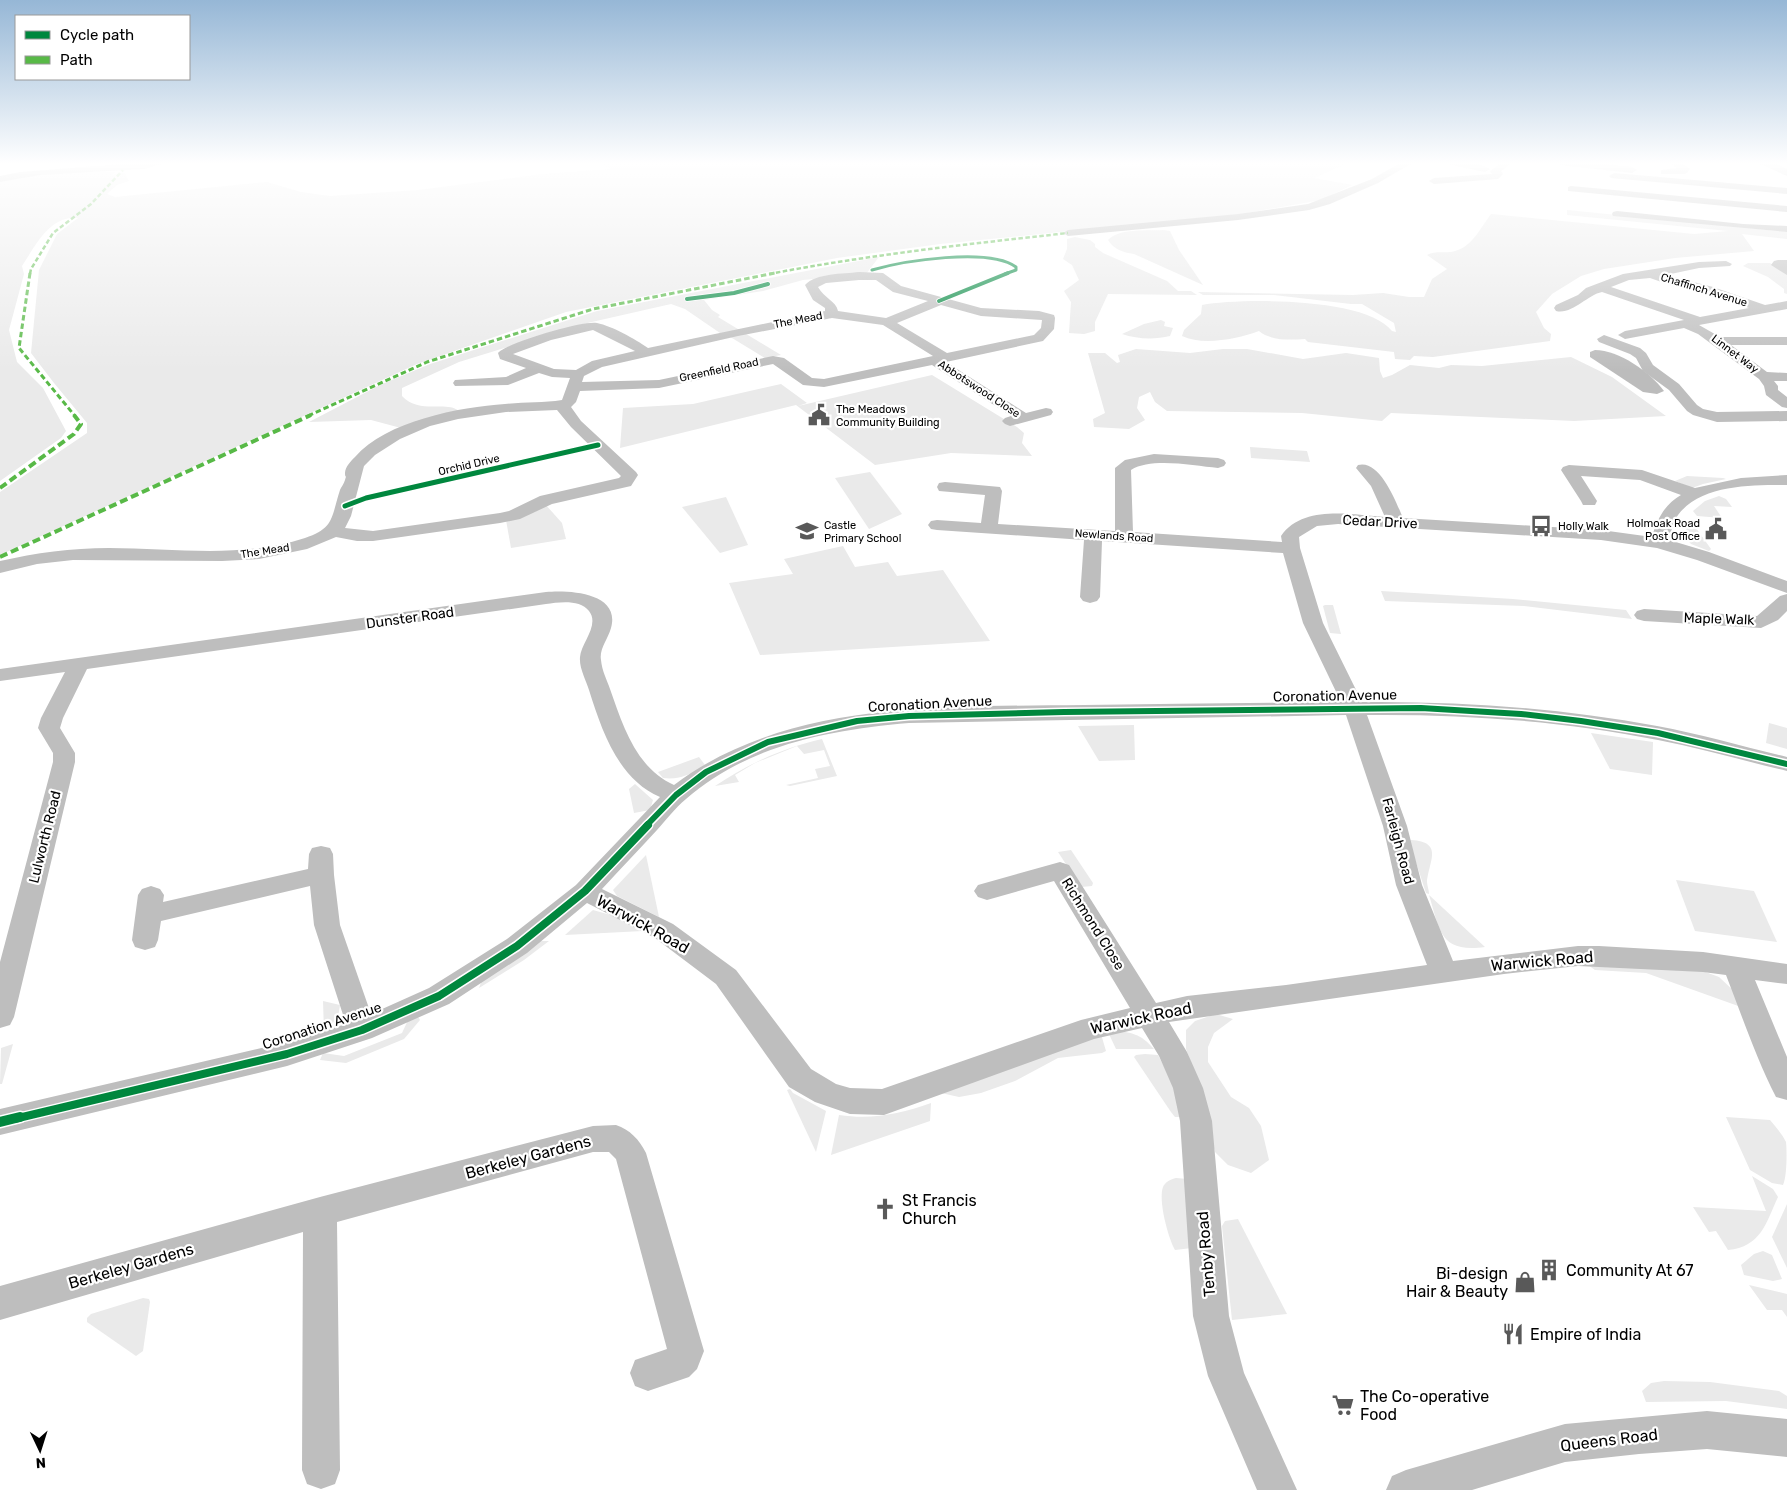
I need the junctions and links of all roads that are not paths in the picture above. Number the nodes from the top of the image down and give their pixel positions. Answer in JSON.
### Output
{"nodes":[{"id":1,"x":1084,"y":232,"type":"edge"},
{"id":2,"x":1068,"y":233,"type":"dead end"},
{"id":3,"x":1772,"y":239,"type":"dead end"},
{"id":4,"x":1787,"y":240,"type":"edge"},
{"id":5,"x":1787,"y":263,"type":"edge"},
{"id":6,"x":1726,"y":264,"type":"dead end"},
{"id":7,"x":1787,"y":271,"type":"edge"},
{"id":8,"x":1651,"y":274,"type":"junction"},
{"id":9,"x":1603,"y":288,"type":"junction"},
{"id":10,"x":939,"y":301,"type":"junction"},
{"id":11,"x":1787,"y":305,"type":"edge"},
{"id":12,"x":1560,"y":308,"type":"dead end"},
{"id":13,"x":1764,"y":309,"type":"junction"},
{"id":14,"x":832,"y":314,"type":"junction"},
{"id":15,"x":887,"y":322,"type":"junction"},
{"id":16,"x":1692,"y":322,"type":"junction"},
{"id":17,"x":1625,"y":335,"type":"dead end"},
{"id":18,"x":1604,"y":339,"type":"dead end"},
{"id":19,"x":1718,"y":341,"type":"junction"},
{"id":20,"x":1787,"y":341,"type":"edge"},
{"id":21,"x":646,"y":353,"type":"junction"},
{"id":22,"x":940,"y":359,"type":"junction"},
{"id":23,"x":538,"y":368,"type":"junction"},
{"id":24,"x":1764,"y":376,"type":"junction"},
{"id":25,"x":1787,"y":377,"type":"edge"},
{"id":26,"x":576,"y":380,"type":"junction"},
{"id":27,"x":460,"y":383,"type":"dead end"},
{"id":28,"x":1787,"y":404,"type":"edge"},
{"id":29,"x":561,"y":405,"type":"junction"},
{"id":30,"x":1046,"y":412,"type":"dead end"},
{"id":31,"x":1787,"y":416,"type":"edge"},
{"id":32,"x":1218,"y":463,"type":"dead end"},
{"id":33,"x":1364,"y":468,"type":"dead end"},
{"id":34,"x":1787,"y":480,"type":"edge"},
{"id":35,"x":945,"y":487,"type":"dead end"},
{"id":36,"x":1695,"y":494,"type":"junction"},
{"id":37,"x":1589,"y":501,"type":"dead end"},
{"id":38,"x":1396,"y":522,"type":"junction"},
{"id":39,"x":937,"y":525,"type":"dead end"},
{"id":40,"x":988,"y":528,"type":"junction"},
{"id":41,"x":333,"y":531,"type":"junction"},
{"id":42,"x":1093,"y":535,"type":"junction"},
{"id":43,"x":1124,"y":537,"type":"junction"},
{"id":44,"x":1659,"y":543,"type":"junction"},
{"id":45,"x":1291,"y":548,"type":"junction"},
{"id":46,"x":0,"y":567,"type":"edge"},
{"id":47,"x":1787,"y":587,"type":"edge"},
{"id":48,"x":1090,"y":597,"type":"dead end"},
{"id":49,"x":1787,"y":600,"type":"edge"},
{"id":50,"x":1644,"y":615,"type":"dead end"},
{"id":51,"x":79,"y":665,"type":"junction"},
{"id":52,"x":0,"y":675,"type":"edge"},
{"id":53,"x":1354,"y":708,"type":"junction"},
{"id":54,"x":1787,"y":764,"type":"edge"},
{"id":55,"x":676,"y":795,"type":"junction"},
{"id":56,"x":585,"y":891,"type":"junction"},
{"id":57,"x":987,"y":891,"type":"dead end"},
{"id":58,"x":145,"y":940,"type":"dead end"},
{"id":59,"x":1736,"y":966,"type":"junction"},
{"id":60,"x":1444,"y":972,"type":"junction"},
{"id":61,"x":1787,"y":974,"type":"edge"},
{"id":62,"x":0,"y":1016,"type":"edge"},
{"id":63,"x":1150,"y":1016,"type":"junction"},
{"id":64,"x":362,"y":1030,"type":"junction"},
{"id":65,"x":1787,"y":1088,"type":"edge"},
{"id":66,"x":0,"y":1122,"type":"edge"},
{"id":67,"x":320,"y":1212,"type":"junction"},
{"id":68,"x":0,"y":1303,"type":"edge"},
{"id":69,"x":648,"y":1373,"type":"dead end"},
{"id":70,"x":1787,"y":1438,"type":"edge"},
{"id":71,"x":321,"y":1470,"type":"dead end"},
{"id":72,"x":1278,"y":1490,"type":"edge"},
{"id":73,"x":1406,"y":1490,"type":"edge"}],
"edges":[{"from":1,"to":2,"type":"street"},
{"from":3,"to":4,"type":"street"},
{"from":5,"to":7,"type":"street"},
{"from":6,"to":8,"type":"street"},
{"from":8,"to":9,"type":"street","name":"Chaffinch Avenue"},
{"from":8,"to":13,"type":"street","name":"Chaffinch Avenue"},
{"from":9,"to":12,"type":"street","name":"Chaffinch Avenue"},
{"from":9,"to":16,"type":"street"},
{"from":10,"to":14,"type":"street"},
{"from":10,"to":15,"type":"street"},
{"from":10,"to":22,"type":"street"},
{"from":11,"to":13,"type":"street","name":"Linnet Way"},
{"from":13,"to":16,"type":"street","name":"Linnet Way"},
{"from":14,"to":15,"type":"street","name":"The Mead"},
{"from":14,"to":21,"type":"street","name":"The Mead"},
{"from":15,"to":22,"type":"street","name":"The Mead"},
{"from":16,"to":17,"type":"street","name":"Linnet Way"},
{"from":16,"to":19,"type":"street","name":"Linnet Way"},
{"from":18,"to":31,"type":"street"},
{"from":19,"to":20,"type":"street"},
{"from":19,"to":24,"type":"street","name":"Linnet Way"},
{"from":21,"to":23,"type":"street","name":"Greenfield Road"},
{"from":21,"to":26,"type":"street","name":"The Mead"},
{"from":22,"to":26,"type":"street","name":"Greenfield Road"},
{"from":22,"to":30,"type":"street","name":"Abbotswood Close"},
{"from":23,"to":26,"type":"street","name":"Greenfield Road"},
{"from":23,"to":27,"type":"street"},
{"from":24,"to":25,"type":"street","name":"Linnet Way"},
{"from":24,"to":28,"type":"street"},
{"from":26,"to":29,"type":"street","name":"The Mead"},
{"from":29,"to":41,"type":"street"},
{"from":29,"to":41,"type":"street"},
{"from":32,"to":43,"type":"street"},
{"from":33,"to":38,"type":"street"},
{"from":34,"to":36,"type":"street"},
{"from":35,"to":40,"type":"street"},
{"from":36,"to":37,"type":"street"},
{"from":36,"to":44,"type":"street"},
{"from":38,"to":44,"type":"street","name":"Cedar Drive"},
{"from":38,"to":45,"type":"street","name":"Cedar Drive"},
{"from":39,"to":40,"type":"street","name":"Newlands Road"},
{"from":40,"to":42,"type":"street","name":"Newlands Road"},
{"from":41,"to":46,"type":"street","name":"The Mead"},
{"from":42,"to":43,"type":"street","name":"Newlands Road"},
{"from":42,"to":48,"type":"street"},
{"from":43,"to":45,"type":"street","name":"Newlands Road"},
{"from":44,"to":47,"type":"street","name":"Cedar Drive"},
{"from":45,"to":53,"type":"street"},
{"from":49,"to":50,"type":"street","name":"Maple Walk"},
{"from":51,"to":52,"type":"street","name":"Dunster Road"},
{"from":51,"to":55,"type":"street","name":"Dunster Road"},
{"from":51,"to":62,"type":"street","name":"Lulworth Road"},
{"from":53,"to":54,"type":"street","name":"Coronation Avenue"},
{"from":53,"to":55,"type":"street","name":"Coronation Avenue"},
{"from":53,"to":60,"type":"street","name":"Farleigh Road"},
{"from":55,"to":56,"type":"street","name":"Coronation Avenue"},
{"from":56,"to":63,"type":"street","name":"Warwick Road"},
{"from":56,"to":64,"type":"street","name":"Coronation Avenue"},
{"from":57,"to":63,"type":"street","name":"Richmond Close"},
{"from":58,"to":64,"type":"street"},
{"from":59,"to":60,"type":"street","name":"Warwick Road"},
{"from":59,"to":61,"type":"street","name":"Warwick Road"},
{"from":59,"to":65,"type":"street"},
{"from":60,"to":63,"type":"street","name":"Warwick Road"},
{"from":63,"to":72,"type":"street","name":"Tenby Road"},
{"from":64,"to":66,"type":"street","name":"Coronation Avenue"},
{"from":67,"to":68,"type":"street","name":"Berkeley Gardens"},
{"from":67,"to":69,"type":"street","name":"Berkeley Gardens"},
{"from":67,"to":71,"type":"street"},
{"from":70,"to":73,"type":"street","name":"Queens Road"}]}
